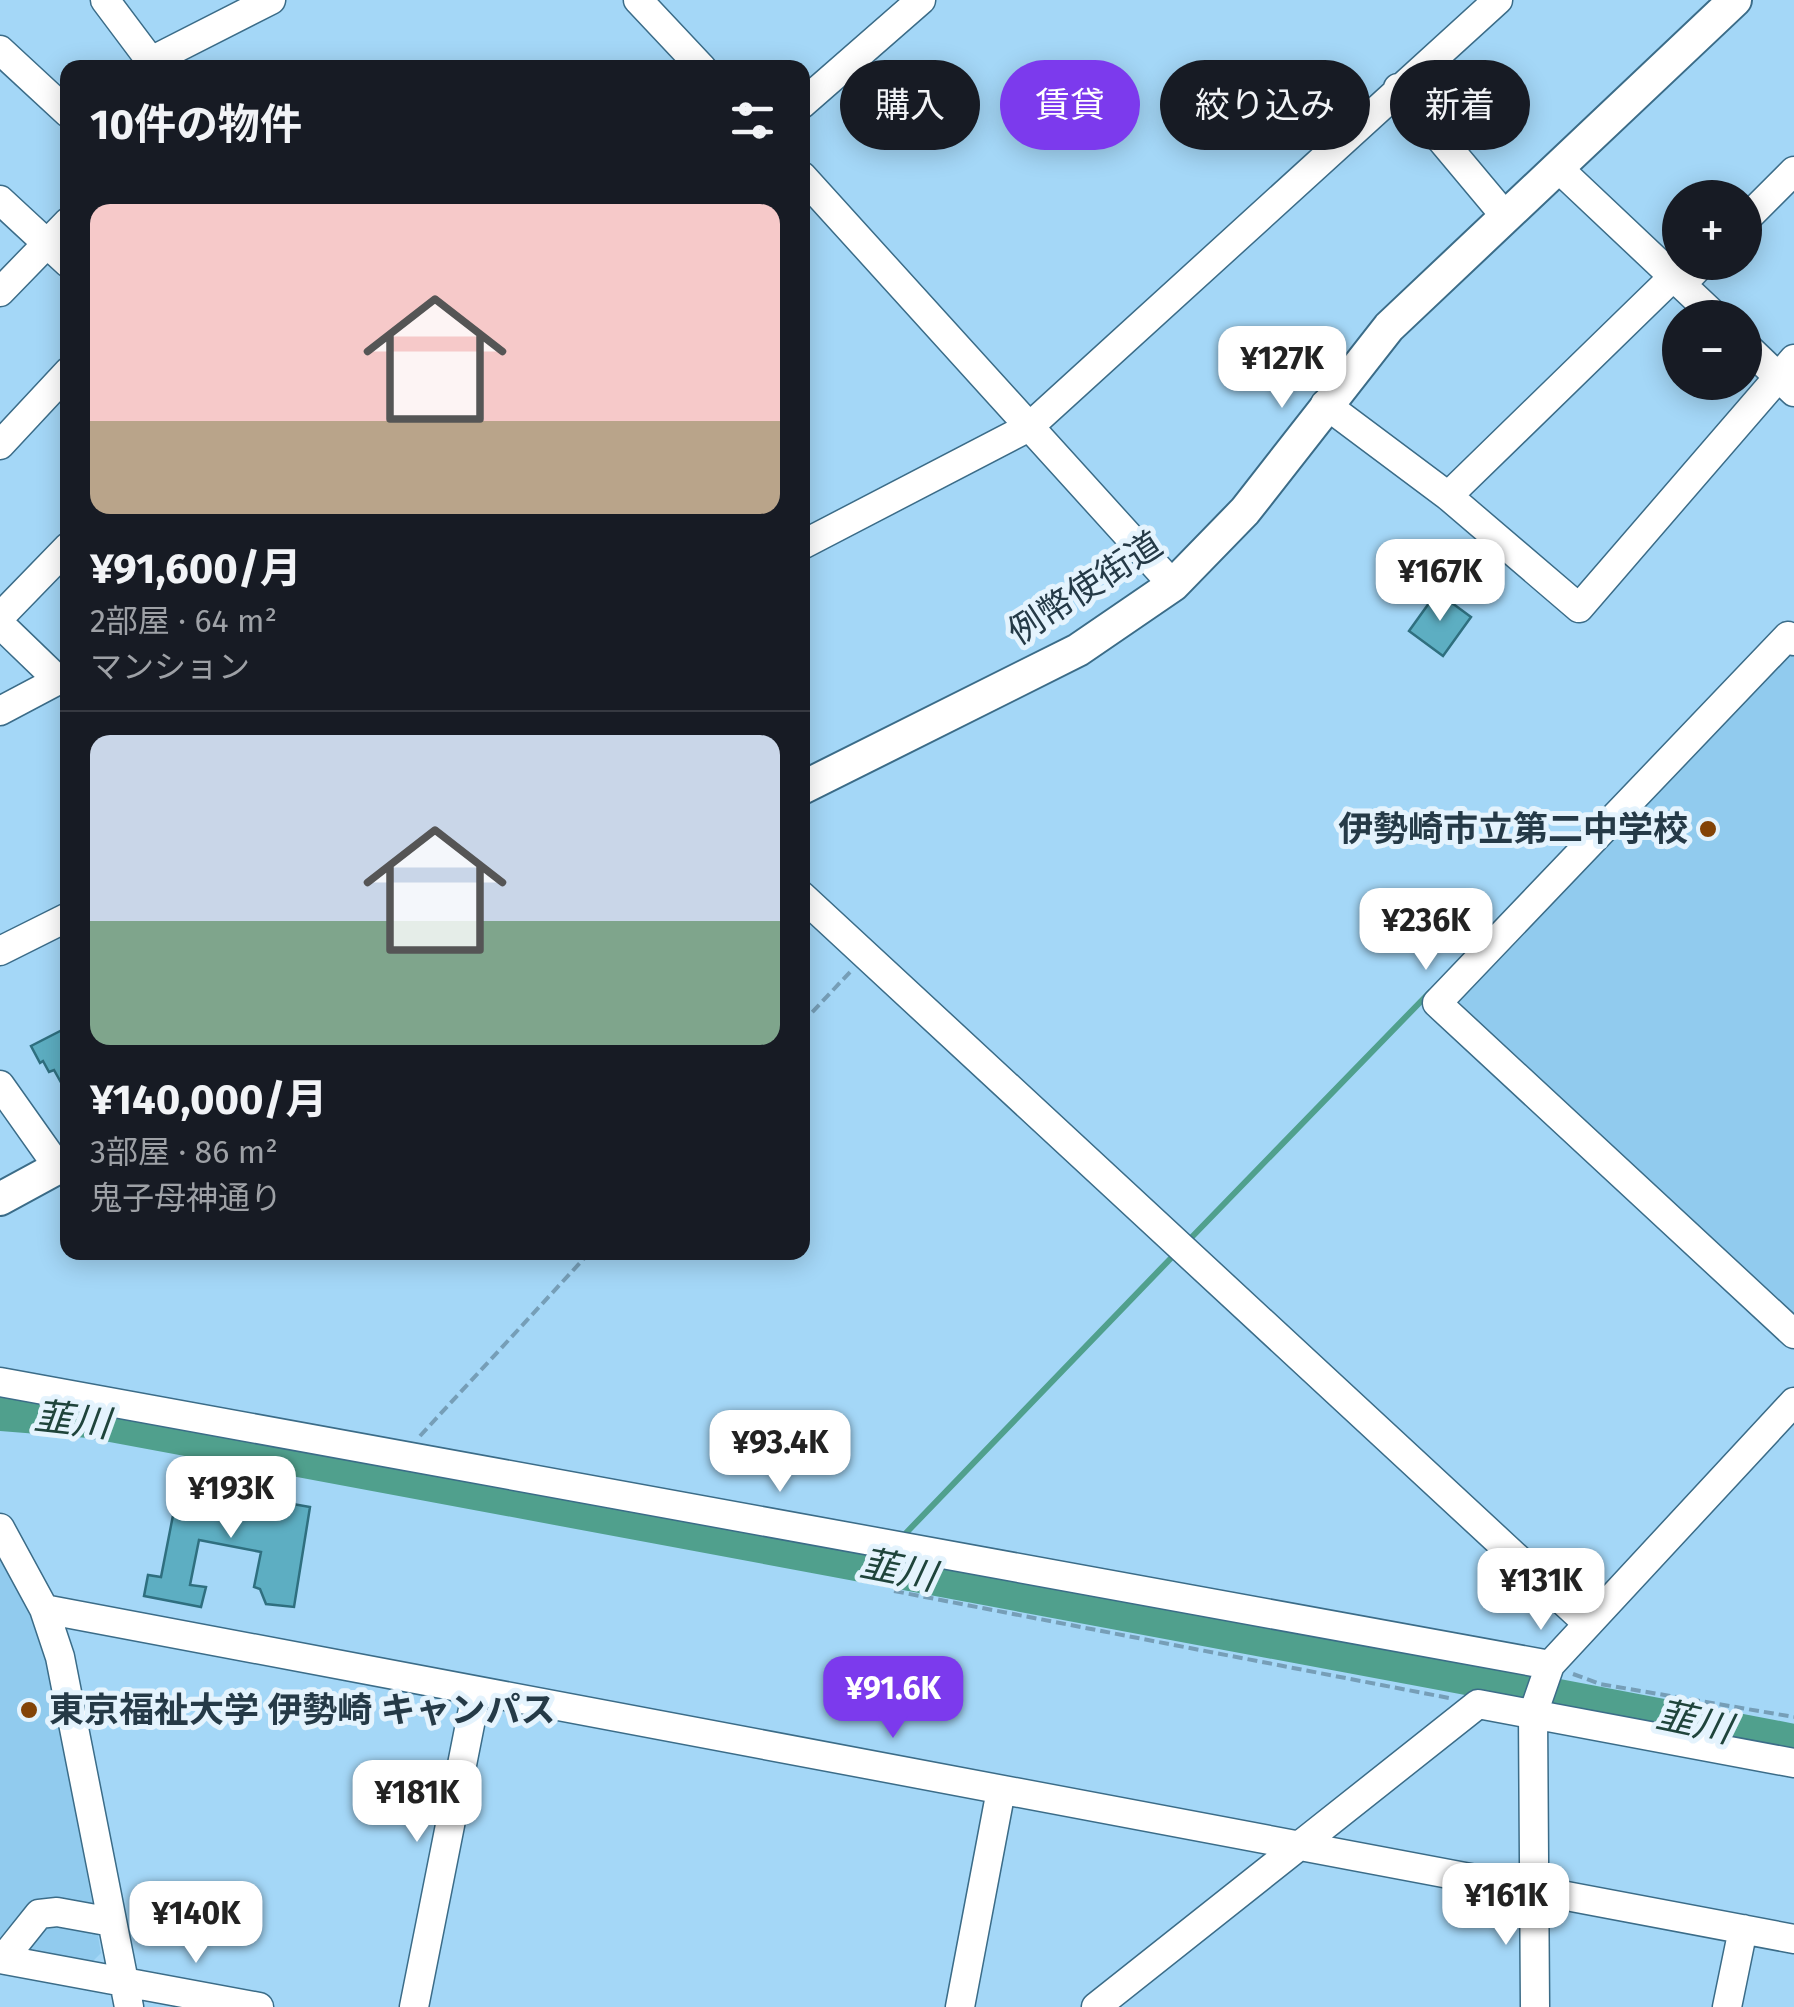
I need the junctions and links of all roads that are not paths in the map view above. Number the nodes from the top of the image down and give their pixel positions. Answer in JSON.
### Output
{"nodes":[{"id":1,"x":105,"y":0,"type":"edge"},
{"id":2,"x":271,"y":0,"type":"edge"},
{"id":3,"x":638,"y":0,"type":"edge"},
{"id":4,"x":922,"y":0,"type":"edge"},
{"id":5,"x":1498,"y":0,"type":"edge"},
{"id":6,"x":1736,"y":0,"type":"edge"},
{"id":7,"x":0,"y":50,"type":"edge"},
{"id":8,"x":151,"y":60,"type":"edge"},
{"id":9,"x":161,"y":60,"type":"edge"},
{"id":10,"x":694,"y":60,"type":"edge"},
{"id":11,"x":1430,"y":60,"type":"edge"},
{"id":12,"x":1390,"y":95,"type":"edge"},
{"id":13,"x":810,"y":97,"type":"edge"},
{"id":14,"x":60,"y":106,"type":"edge"},
{"id":15,"x":1450,"y":150,"type":"edge"},
{"id":16,"x":1558,"y":167,"type":"junction"},
{"id":17,"x":1794,"y":170,"type":"edge"},
{"id":18,"x":810,"y":185,"type":"edge"},
{"id":19,"x":0,"y":200,"type":"edge"},
{"id":20,"x":1762,"y":203,"type":"edge"},
{"id":21,"x":1506,"y":217,"type":"junction"},
{"id":22,"x":57,"y":254,"type":"edge"},
{"id":23,"x":1662,"y":265,"type":"edge"},
{"id":24,"x":1678,"y":280,"type":"joint"},
{"id":25,"x":0,"y":292,"type":"edge"},
{"id":26,"x":1699,"y":300,"type":"edge"},
{"id":27,"x":1762,"y":357,"type":"edge"},
{"id":28,"x":1788,"y":376,"type":"edge"},
{"id":29,"x":60,"y":381,"type":"edge"},
{"id":30,"x":1326,"y":404,"type":"junction"},
{"id":31,"x":1029,"y":427,"type":"junction"},
{"id":32,"x":0,"y":445,"type":"edge"},
{"id":33,"x":1448,"y":496,"type":"junction"},
{"id":34,"x":810,"y":542,"type":"edge"},
{"id":35,"x":60,"y":554,"type":"edge"},
{"id":36,"x":1172,"y":585,"type":"junction"},
{"id":37,"x":0,"y":617,"type":"edge"},
{"id":38,"x":0,"y":624,"type":"edge"},
{"id":39,"x":1792,"y":636,"type":"edge"},
{"id":40,"x":60,"y":675,"type":"edge"},
{"id":41,"x":60,"y":680,"type":"edge"},
{"id":42,"x":0,"y":711,"type":"edge"},
{"id":43,"x":810,"y":784,"type":"edge"},
{"id":44,"x":810,"y":904,"type":"edge"},
{"id":45,"x":60,"y":921,"type":"edge"},
{"id":46,"x":0,"y":951,"type":"edge"},
{"id":47,"x":0,"y":1085,"type":"edge"},
{"id":48,"x":60,"y":1161,"type":"edge"},
{"id":49,"x":60,"y":1167,"type":"edge"},
{"id":50,"x":0,"y":1199,"type":"edge"},
{"id":51,"x":1794,"y":1334,"type":"edge"},
{"id":52,"x":0,"y":1382,"type":"edge"},
{"id":53,"x":1794,"y":1402,"type":"edge"},
{"id":54,"x":0,"y":1528,"type":"edge"},
{"id":55,"x":44,"y":1609,"type":"junction"},
{"id":56,"x":1587,"y":1623,"type":"junction"},
{"id":57,"x":1549,"y":1669,"type":"junction"},
{"id":58,"x":476,"y":1694,"type":"junction"},
{"id":59,"x":1534,"y":1710,"type":"junction"},
{"id":60,"x":1794,"y":1763,"type":"edge"},
{"id":61,"x":1001,"y":1790,"type":"junction"},
{"id":62,"x":1300,"y":1844,"type":"junction"},
{"id":63,"x":1534,"y":1890,"type":"junction"},
{"id":64,"x":112,"y":1922,"type":"junction"},
{"id":65,"x":1744,"y":1929,"type":"junction"},
{"id":66,"x":1794,"y":1939,"type":"edge"},
{"id":67,"x":2,"y":1959,"type":"edge"},
{"id":68,"x":126,"y":1994,"type":"edge"},
{"id":69,"x":259,"y":2007,"type":"edge"},
{"id":70,"x":414,"y":2007,"type":"edge"},
{"id":71,"x":960,"y":2007,"type":"edge"},
{"id":72,"x":1096,"y":2007,"type":"edge"},
{"id":73,"x":1536,"y":2007,"type":"edge"},
{"id":74,"x":1727,"y":2007,"type":"edge"}],
"edges":[{"from":1,"to":8,"type":"street"},
{"from":2,"to":9,"type":"street"},
{"from":3,"to":10,"type":"street"},
{"from":4,"to":13,"type":"street"},
{"from":5,"to":11,"type":"street"},
{"from":6,"to":16,"type":"main road","name":"例幣使街道"},
{"from":7,"to":14,"type":"street"},
{"from":12,"to":31,"type":"street"},
{"from":15,"to":21,"type":"street"},
{"from":16,"to":21,"type":"main road","name":"例幣使街道"},
{"from":16,"to":23,"type":"street"},
{"from":17,"to":20,"type":"street"},
{"from":18,"to":31,"type":"street"},
{"from":19,"to":22,"type":"street"},
{"from":21,"to":30,"type":"main road","name":"例幣使街道"},
{"from":22,"to":25,"type":"street"},
{"from":24,"to":26,"type":"street"},
{"from":24,"to":33,"type":"street"},
{"from":27,"to":28,"type":"street"},
{"from":28,"to":33,"type":"street"},
{"from":29,"to":32,"type":"street"},
{"from":30,"to":33,"type":"street"},
{"from":30,"to":36,"type":"main road","name":"例幣使街道"},
{"from":31,"to":34,"type":"street"},
{"from":31,"to":36,"type":"street"},
{"from":35,"to":37,"type":"street"},
{"from":36,"to":43,"type":"main road","name":"例幣使街道"},
{"from":38,"to":40,"type":"street"},
{"from":39,"to":51,"type":"street"},
{"from":41,"to":42,"type":"street"},
{"from":44,"to":56,"type":"street"},
{"from":45,"to":46,"type":"street"},
{"from":47,"to":48,"type":"street"},
{"from":49,"to":50,"type":"main road"},
{"from":52,"to":57,"type":"street"},
{"from":53,"to":56,"type":"street"},
{"from":54,"to":55,"type":"street"},
{"from":55,"to":58,"type":"street"},
{"from":55,"to":64,"type":"street"},
{"from":56,"to":57,"type":"street"},
{"from":57,"to":59,"type":"street"},
{"from":58,"to":61,"type":"street"},
{"from":58,"to":70,"type":"street"},
{"from":59,"to":60,"type":"street"},
{"from":59,"to":62,"type":"street"},
{"from":59,"to":63,"type":"street"},
{"from":61,"to":62,"type":"street"},
{"from":61,"to":71,"type":"street"},
{"from":62,"to":63,"type":"street"},
{"from":62,"to":72,"type":"street"},
{"from":63,"to":65,"type":"street"},
{"from":63,"to":73,"type":"street"},
{"from":64,"to":67,"type":"street"},
{"from":64,"to":68,"type":"street"},
{"from":65,"to":66,"type":"street"},
{"from":65,"to":74,"type":"street"},
{"from":67,"to":68,"type":"street"},
{"from":68,"to":69,"type":"street"}]}
